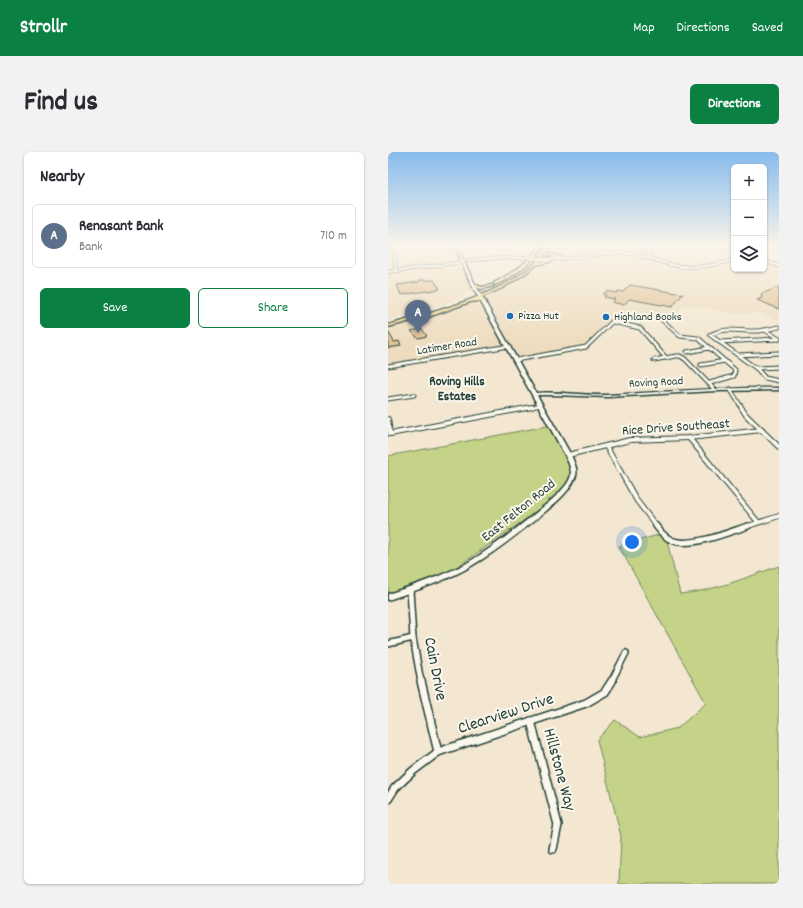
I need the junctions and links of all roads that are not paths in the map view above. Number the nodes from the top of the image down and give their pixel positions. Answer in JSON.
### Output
{"nodes":[{"id":1,"x":472,"y":279,"type":"edge"},
{"id":2,"x":503,"y":279,"type":"edge"},
{"id":3,"x":513,"y":279,"type":"edge"},
{"id":4,"x":476,"y":286,"type":"junction"},
{"id":5,"x":492,"y":286,"type":"junction"},
{"id":6,"x":480,"y":294,"type":"junction"},
{"id":7,"x":465,"y":302,"type":"junction"},
{"id":8,"x":484,"y":302,"type":"junction"},
{"id":9,"x":619,"y":315,"type":"dead end"},
{"id":10,"x":662,"y":320,"type":"dead end"},
{"id":11,"x":613,"y":322,"type":"junction"},
{"id":12,"x":388,"y":324,"type":"edge"},
{"id":13,"x":779,"y":326,"type":"edge"},
{"id":14,"x":765,"y":330,"type":"junction"},
{"id":15,"x":779,"y":339,"type":"edge"},
{"id":16,"x":719,"y":342,"type":"junction"},
{"id":17,"x":509,"y":346,"type":"junction"},
{"id":18,"x":709,"y":348,"type":"junction"},
{"id":19,"x":687,"y":352,"type":"dead end"},
{"id":20,"x":779,"y":353,"type":"edge"},
{"id":21,"x":738,"y":355,"type":"junction"},
{"id":22,"x":666,"y":358,"type":"junction"},
{"id":23,"x":516,"y":360,"type":"junction"},
{"id":24,"x":654,"y":360,"type":"dead end"},
{"id":25,"x":724,"y":361,"type":"junction"},
{"id":26,"x":701,"y":365,"type":"dead end"},
{"id":27,"x":388,"y":366,"type":"edge"},
{"id":28,"x":779,"y":367,"type":"edge"},
{"id":29,"x":756,"y":368,"type":"junction"},
{"id":30,"x":779,"y":381,"type":"edge"},
{"id":31,"x":710,"y":383,"type":"junction"},
{"id":32,"x":714,"y":389,"type":"junction"},
{"id":33,"x":730,"y":389,"type":"junction"},
{"id":34,"x":779,"y":389,"type":"edge"},
{"id":35,"x":414,"y":394,"type":"dead end"},
{"id":36,"x":535,"y":394,"type":"junction"},
{"id":37,"x":388,"y":399,"type":"edge"},
{"id":38,"x":541,"y":405,"type":"junction"},
{"id":39,"x":388,"y":419,"type":"edge"},
{"id":40,"x":762,"y":430,"type":"junction"},
{"id":41,"x":689,"y":438,"type":"junction"},
{"id":42,"x":606,"y":446,"type":"junction"},
{"id":43,"x":779,"y":447,"type":"edge"},
{"id":44,"x":568,"y":455,"type":"junction"},
{"id":45,"x":779,"y":516,"type":"edge"},
{"id":46,"x":758,"y":522,"type":"junction"},
{"id":47,"x":410,"y":590,"type":"junction"},
{"id":48,"x":388,"y":597,"type":"edge"},
{"id":49,"x":413,"y":638,"type":"junction"},
{"id":50,"x":388,"y":644,"type":"edge"},
{"id":51,"x":626,"y":653,"type":"dead end"},
{"id":52,"x":531,"y":721,"type":"junction"},
{"id":53,"x":438,"y":752,"type":"junction"},
{"id":54,"x":388,"y":800,"type":"edge"},
{"id":55,"x":552,"y":849,"type":"dead end"}],
"edges":[{"from":1,"to":4,"type":"street","name":"East Felton Road"},
{"from":2,"to":5,"type":"main road"},
{"from":3,"to":6,"type":"main road"},
{"from":4,"to":5,"type":"main road"},
{"from":4,"to":6,"type":"street","name":"East Felton Road"},
{"from":5,"to":6,"type":"main road"},
{"from":6,"to":7,"type":"main road"},
{"from":6,"to":8,"type":"street","name":"East Felton Road"},
{"from":6,"to":12,"type":"main road"},
{"from":7,"to":8,"type":"main road"},
{"from":7,"to":12,"type":"main road"},
{"from":8,"to":17,"type":"street","name":"East Felton Road"},
{"from":9,"to":11,"type":"street"},
{"from":10,"to":18,"type":"street"},
{"from":11,"to":22,"type":"street"},
{"from":11,"to":23,"type":"street"},
{"from":13,"to":14,"type":"street"},
{"from":14,"to":15,"type":"street"},
{"from":14,"to":16,"type":"street"},
{"from":15,"to":16,"type":"street"},
{"from":16,"to":21,"type":"street"},
{"from":17,"to":23,"type":"street","name":"East Felton Road"},
{"from":17,"to":27,"type":"street","name":"Latimer Road"},
{"from":18,"to":19,"type":"street"},
{"from":18,"to":25,"type":"street"},
{"from":20,"to":21,"type":"street"},
{"from":21,"to":29,"type":"street"},
{"from":22,"to":24,"type":"street"},
{"from":22,"to":31,"type":"street"},
{"from":23,"to":36,"type":"street","name":"East Felton Road"},
{"from":25,"to":26,"type":"street"},
{"from":25,"to":31,"type":"street"},
{"from":28,"to":29,"type":"street"},
{"from":29,"to":30,"type":"street"},
{"from":31,"to":32,"type":"street"},
{"from":32,"to":33,"type":"street","name":"Roving Road"},
{"from":32,"to":36,"type":"street","name":"Roving Road"},
{"from":33,"to":34,"type":"street","name":"Roving Road"},
{"from":33,"to":40,"type":"street"},
{"from":35,"to":37,"type":"street"},
{"from":36,"to":38,"type":"street","name":"East Felton Road"},
{"from":38,"to":39,"type":"street"},
{"from":38,"to":44,"type":"street","name":"East Felton Road"},
{"from":40,"to":41,"type":"street","name":"Rice Drive Southeast"},
{"from":40,"to":43,"type":"street"},
{"from":41,"to":42,"type":"street","name":"Rice Drive Southeast"},
{"from":41,"to":46,"type":"street"},
{"from":42,"to":44,"type":"street","name":"Rice Drive Southeast"},
{"from":42,"to":46,"type":"street"},
{"from":44,"to":47,"type":"street","name":"East Felton Road"},
{"from":45,"to":46,"type":"street"},
{"from":47,"to":48,"type":"street","name":"East Felton Road"},
{"from":47,"to":49,"type":"street","name":"Cain Drive"},
{"from":49,"to":50,"type":"street"},
{"from":49,"to":53,"type":"street","name":"Cain Drive"},
{"from":51,"to":52,"type":"street","name":"Clearview Drive"},
{"from":52,"to":53,"type":"street","name":"Clearview Drive"},
{"from":52,"to":55,"type":"street","name":"Hillstone Way"},
{"from":53,"to":54,"type":"street","name":"Clearview Drive"}]}
